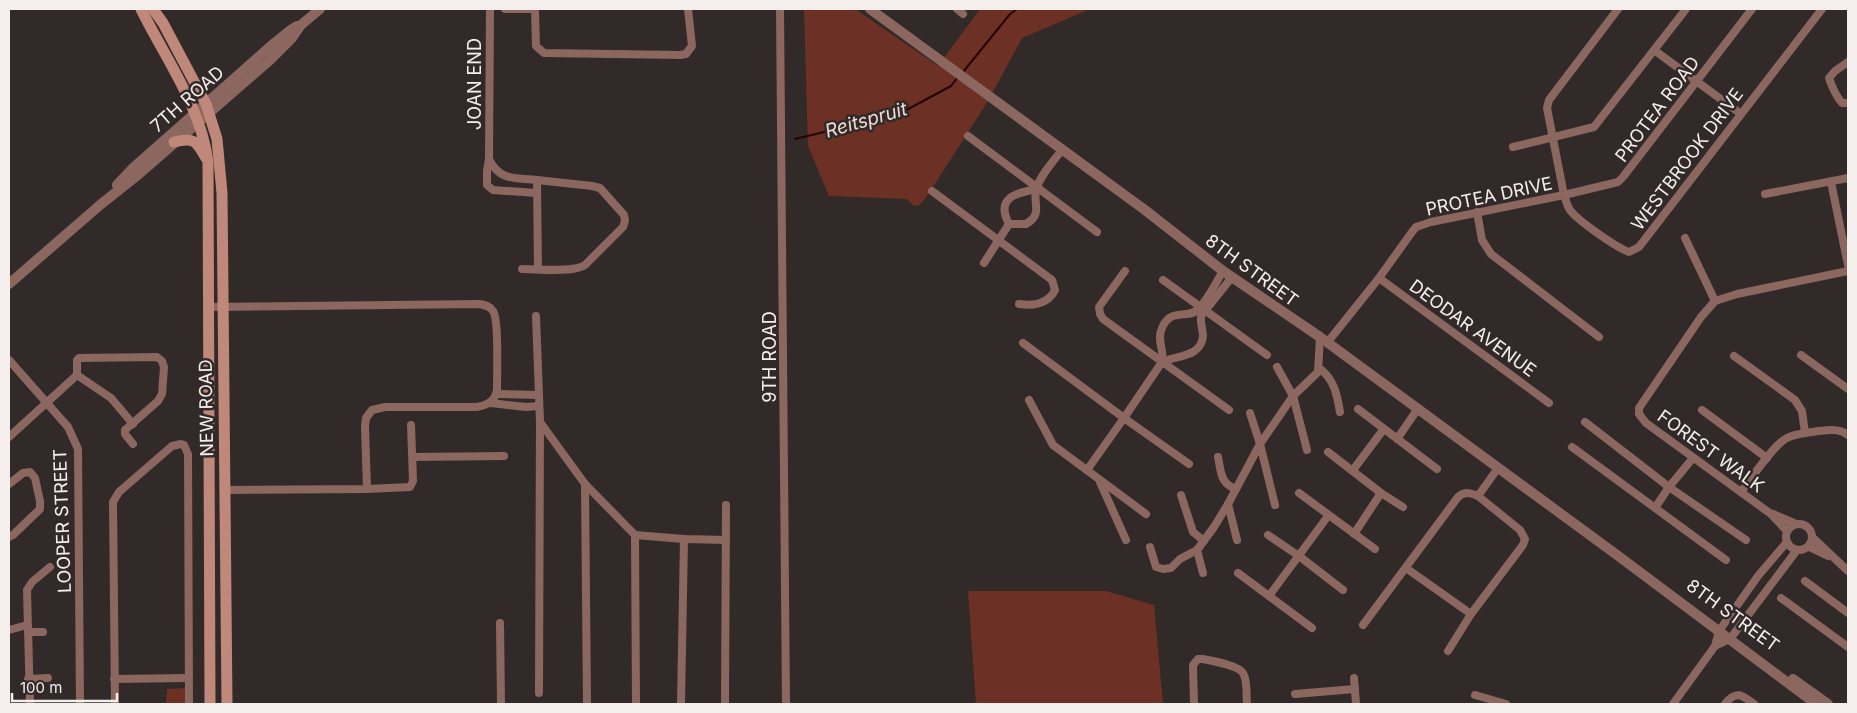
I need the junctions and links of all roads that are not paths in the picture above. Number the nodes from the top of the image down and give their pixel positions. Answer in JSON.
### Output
{"nodes":[{"id":1,"x":141,"y":9,"type":"edge"},
{"id":2,"x":153,"y":9,"type":"edge"},
{"id":3,"x":320,"y":9,"type":"edge"},
{"id":4,"x":490,"y":9,"type":"edge"},
{"id":5,"x":505,"y":9,"type":"edge"},
{"id":6,"x":534,"y":9,"type":"edge"},
{"id":7,"x":688,"y":9,"type":"edge"},
{"id":8,"x":780,"y":9,"type":"edge"},
{"id":9,"x":870,"y":9,"type":"edge"},
{"id":10,"x":1618,"y":9,"type":"edge"},
{"id":11,"x":1686,"y":9,"type":"edge"},
{"id":12,"x":1752,"y":9,"type":"edge"},
{"id":13,"x":1822,"y":9,"type":"edge"},
{"id":14,"x":1654,"y":50,"type":"junction"},
{"id":15,"x":1848,"y":62,"type":"edge"},
{"id":16,"x":1696,"y":82,"type":"junction"},
{"id":17,"x":1848,"y":103,"type":"edge"},
{"id":18,"x":208,"y":108,"type":"junction"},
{"id":19,"x":1741,"y":114,"type":"junction"},
{"id":20,"x":197,"y":118,"type":"junction"},
{"id":21,"x":968,"y":136,"type":"dead end"},
{"id":22,"x":1552,"y":138,"type":"junction"},
{"id":23,"x":174,"y":142,"type":"junction"},
{"id":24,"x":1513,"y":148,"type":"dead end"},
{"id":25,"x":1062,"y":150,"type":"junction"},
{"id":26,"x":489,"y":159,"type":"junction"},
{"id":27,"x":208,"y":162,"type":"junction"},
{"id":28,"x":503,"y":176,"type":"junction"},
{"id":29,"x":1848,"y":178,"type":"edge"},
{"id":30,"x":538,"y":180,"type":"junction"},
{"id":31,"x":1831,"y":182,"type":"junction"},
{"id":32,"x":1036,"y":189,"type":"junction"},
{"id":33,"x":502,"y":191,"type":"junction"},
{"id":34,"x":932,"y":191,"type":"dead end"},
{"id":35,"x":537,"y":193,"type":"junction"},
{"id":36,"x":1765,"y":194,"type":"dead end"},
{"id":37,"x":1564,"y":195,"type":"junction"},
{"id":38,"x":100,"y":205,"type":"junction"},
{"id":39,"x":1477,"y":212,"type":"junction"},
{"id":40,"x":1009,"y":224,"type":"junction"},
{"id":41,"x":1097,"y":232,"type":"dead end"},
{"id":42,"x":1685,"y":238,"type":"dead end"},
{"id":43,"x":998,"y":242,"type":"junction"},
{"id":44,"x":984,"y":263,"type":"dead end"},
{"id":45,"x":1848,"y":265,"type":"edge"},
{"id":46,"x":522,"y":269,"type":"dead end"},
{"id":47,"x":538,"y":269,"type":"junction"},
{"id":48,"x":1125,"y":271,"type":"dead end"},
{"id":49,"x":1848,"y":271,"type":"edge"},
{"id":50,"x":1227,"y":274,"type":"junction"},
{"id":51,"x":1379,"y":278,"type":"junction"},
{"id":52,"x":1163,"y":280,"type":"dead end"},
{"id":53,"x":9,"y":284,"type":"edge"},
{"id":54,"x":1715,"y":301,"type":"junction"},
{"id":55,"x":1019,"y":304,"type":"dead end"},
{"id":56,"x":208,"y":307,"type":"junction"},
{"id":57,"x":222,"y":307,"type":"junction"},
{"id":58,"x":1202,"y":309,"type":"junction"},
{"id":59,"x":536,"y":316,"type":"dead end"},
{"id":60,"x":1599,"y":337,"type":"dead end"},
{"id":61,"x":1323,"y":340,"type":"junction"},
{"id":62,"x":1023,"y":343,"type":"dead end"},
{"id":63,"x":1267,"y":355,"type":"dead end"},
{"id":64,"x":1801,"y":355,"type":"dead end"},
{"id":65,"x":1734,"y":356,"type":"dead end"},
{"id":66,"x":9,"y":360,"type":"edge"},
{"id":67,"x":1162,"y":362,"type":"junction"},
{"id":68,"x":1277,"y":368,"type":"dead end"},
{"id":69,"x":1319,"y":368,"type":"junction"},
{"id":70,"x":77,"y":375,"type":"junction"},
{"id":71,"x":1848,"y":389,"type":"edge"},
{"id":72,"x":496,"y":394,"type":"junction"},
{"id":73,"x":538,"y":395,"type":"junction"},
{"id":74,"x":1293,"y":396,"type":"junction"},
{"id":75,"x":1029,"y":400,"type":"dead end"},
{"id":76,"x":490,"y":403,"type":"junction"},
{"id":77,"x":1549,"y":403,"type":"dead end"},
{"id":78,"x":46,"y":404,"type":"junction"},
{"id":79,"x":539,"y":406,"type":"junction"},
{"id":80,"x":1358,"y":409,"type":"dead end"},
{"id":81,"x":1229,"y":410,"type":"dead end"},
{"id":82,"x":1417,"y":410,"type":"junction"},
{"id":83,"x":1702,"y":410,"type":"dead end"},
{"id":84,"x":208,"y":412,"type":"junction"},
{"id":85,"x":1340,"y":412,"type":"dead end"},
{"id":86,"x":1250,"y":413,"type":"dead end"},
{"id":87,"x":1124,"y":418,"type":"junction"},
{"id":88,"x":540,"y":422,"type":"junction"},
{"id":89,"x":1585,"y":422,"type":"dead end"},
{"id":90,"x":133,"y":424,"type":"junction"},
{"id":91,"x":412,"y":425,"type":"dead end"},
{"id":92,"x":1383,"y":430,"type":"junction"},
{"id":93,"x":1804,"y":433,"type":"junction"},
{"id":94,"x":1848,"y":435,"type":"edge"},
{"id":95,"x":9,"y":437,"type":"edge"},
{"id":96,"x":1397,"y":439,"type":"junction"},
{"id":97,"x":134,"y":444,"type":"dead end"},
{"id":98,"x":1260,"y":444,"type":"junction"},
{"id":99,"x":1572,"y":447,"type":"dead end"},
{"id":100,"x":1307,"y":450,"type":"dead end"},
{"id":101,"x":1328,"y":452,"type":"dead end"},
{"id":102,"x":504,"y":456,"type":"dead end"},
{"id":103,"x":413,"y":457,"type":"junction"},
{"id":104,"x":1218,"y":457,"type":"dead end"},
{"id":105,"x":1693,"y":458,"type":"junction"},
{"id":106,"x":1767,"y":458,"type":"junction"},
{"id":107,"x":1189,"y":464,"type":"dead end"},
{"id":108,"x":1498,"y":468,"type":"junction"},
{"id":109,"x":1436,"y":469,"type":"dead end"},
{"id":110,"x":1087,"y":470,"type":"junction"},
{"id":111,"x":1353,"y":470,"type":"junction"},
{"id":112,"x":1100,"y":480,"type":"junction"},
{"id":113,"x":9,"y":484,"type":"edge"},
{"id":114,"x":585,"y":484,"type":"junction"},
{"id":115,"x":1669,"y":486,"type":"junction"},
{"id":116,"x":367,"y":489,"type":"junction"},
{"id":117,"x":1236,"y":489,"type":"junction"},
{"id":118,"x":224,"y":490,"type":"junction"},
{"id":119,"x":1741,"y":492,"type":"junction"},
{"id":120,"x":1299,"y":493,"type":"dead end"},
{"id":121,"x":1381,"y":493,"type":"junction"},
{"id":122,"x":1181,"y":496,"type":"dead end"},
{"id":123,"x":1478,"y":496,"type":"junction"},
{"id":124,"x":1228,"y":504,"type":"junction"},
{"id":125,"x":726,"y":505,"type":"dead end"},
{"id":126,"x":1275,"y":505,"type":"dead end"},
{"id":127,"x":1403,"y":507,"type":"dead end"},
{"id":128,"x":1655,"y":508,"type":"junction"},
{"id":129,"x":1146,"y":514,"type":"dead end"},
{"id":130,"x":1771,"y":514,"type":"junction"},
{"id":131,"x":1328,"y":516,"type":"junction"},
{"id":132,"x":1796,"y":524,"type":"junction"},
{"id":133,"x":1787,"y":532,"type":"junction"},
{"id":134,"x":1354,"y":534,"type":"junction"},
{"id":135,"x":635,"y":535,"type":"junction"},
{"id":136,"x":1268,"y":535,"type":"dead end"},
{"id":137,"x":9,"y":537,"type":"edge"},
{"id":138,"x":1813,"y":538,"type":"junction"},
{"id":139,"x":684,"y":539,"type":"junction"},
{"id":140,"x":726,"y":540,"type":"junction"},
{"id":141,"x":1126,"y":540,"type":"dead end"},
{"id":142,"x":1237,"y":540,"type":"dead end"},
{"id":143,"x":1746,"y":540,"type":"dead end"},
{"id":144,"x":1204,"y":542,"type":"junction"},
{"id":145,"x":1787,"y":542,"type":"junction"},
{"id":146,"x":1150,"y":547,"type":"dead end"},
{"id":147,"x":1809,"y":547,"type":"junction"},
{"id":148,"x":1375,"y":549,"type":"dead end"},
{"id":149,"x":1197,"y":550,"type":"junction"},
{"id":150,"x":1797,"y":550,"type":"junction"},
{"id":151,"x":1299,"y":556,"type":"junction"},
{"id":152,"x":1774,"y":558,"type":"junction"},
{"id":153,"x":1834,"y":559,"type":"junction"},
{"id":154,"x":1726,"y":560,"type":"dead end"},
{"id":155,"x":1785,"y":566,"type":"junction"},
{"id":156,"x":50,"y":567,"type":"dead end"},
{"id":157,"x":1406,"y":568,"type":"junction"},
{"id":158,"x":1848,"y":571,"type":"edge"},
{"id":159,"x":1203,"y":573,"type":"dead end"},
{"id":160,"x":1238,"y":573,"type":"dead end"},
{"id":161,"x":1805,"y":581,"type":"dead end"},
{"id":162,"x":1751,"y":586,"type":"junction"},
{"id":163,"x":1343,"y":590,"type":"dead end"},
{"id":164,"x":1763,"y":595,"type":"junction"},
{"id":165,"x":1269,"y":596,"type":"junction"},
{"id":166,"x":1781,"y":598,"type":"dead end"},
{"id":167,"x":1848,"y":613,"type":"edge"},
{"id":168,"x":1471,"y":614,"type":"junction"},
{"id":169,"x":500,"y":623,"type":"dead end"},
{"id":170,"x":1364,"y":625,"type":"dead end"},
{"id":171,"x":27,"y":628,"type":"junction"},
{"id":172,"x":1312,"y":628,"type":"dead end"},
{"id":173,"x":1720,"y":629,"type":"junction"},
{"id":174,"x":9,"y":630,"type":"edge"},
{"id":175,"x":43,"y":632,"type":"dead end"},
{"id":176,"x":1731,"y":637,"type":"junction"},
{"id":177,"x":1715,"y":646,"type":"junction"},
{"id":178,"x":1848,"y":647,"type":"edge"},
{"id":179,"x":1448,"y":651,"type":"dead end"},
{"id":180,"x":28,"y":678,"type":"junction"},
{"id":181,"x":48,"y":678,"type":"dead end"},
{"id":182,"x":188,"y":678,"type":"junction"},
{"id":183,"x":1354,"y":678,"type":"dead end"},
{"id":184,"x":114,"y":679,"type":"junction"},
{"id":185,"x":1355,"y":689,"type":"junction"},
{"id":186,"x":539,"y":693,"type":"dead end"},
{"id":187,"x":1295,"y":694,"type":"dead end"},
{"id":188,"x":1474,"y":695,"type":"dead end"},
{"id":189,"x":30,"y":704,"type":"edge"},
{"id":190,"x":80,"y":704,"type":"edge"},
{"id":191,"x":114,"y":704,"type":"edge"},
{"id":192,"x":189,"y":704,"type":"edge"},
{"id":193,"x":210,"y":704,"type":"edge"},
{"id":194,"x":227,"y":704,"type":"edge"},
{"id":195,"x":501,"y":704,"type":"edge"},
{"id":196,"x":587,"y":704,"type":"edge"},
{"id":197,"x":636,"y":704,"type":"edge"},
{"id":198,"x":680,"y":704,"type":"edge"},
{"id":199,"x":725,"y":704,"type":"edge"},
{"id":200,"x":786,"y":704,"type":"edge"},
{"id":201,"x":1194,"y":704,"type":"edge"},
{"id":202,"x":1247,"y":704,"type":"edge"},
{"id":203,"x":1356,"y":704,"type":"edge"},
{"id":204,"x":1506,"y":704,"type":"edge"},
{"id":205,"x":1673,"y":704,"type":"edge"},
{"id":206,"x":1725,"y":704,"type":"edge"},
{"id":207,"x":1754,"y":704,"type":"edge"},
{"id":208,"x":1816,"y":704,"type":"edge"},
{"id":209,"x":1828,"y":704,"type":"edge"}],
"edges":[{"from":1,"to":20,"type":"main road","name":"NEW ROAD"},
{"from":2,"to":18,"type":"main road","name":"NEW ROAD"},
{"from":3,"to":18,"type":"street","name":"7TH ROAD"},
{"from":4,"to":26,"type":"street","name":"JOAN END"},
{"from":5,"to":6,"type":"street"},
{"from":6,"to":7,"type":"street"},
{"from":8,"to":200,"type":"street","name":"9TH ROAD"},
{"from":9,"to":25,"type":"street","name":"8TH STREET"},
{"from":10,"to":22,"type":"street","name":"WESTBROOK DRIVE"},
{"from":11,"to":14,"type":"street"},
{"from":12,"to":16,"type":"street","name":"PROTEA ROAD"},
{"from":13,"to":19,"type":"street","name":"WESTBROOK DRIVE"},
{"from":14,"to":16,"type":"street"},
{"from":14,"to":22,"type":"street"},
{"from":15,"to":17,"type":"street"},
{"from":16,"to":19,"type":"street"},
{"from":16,"to":37,"type":"street","name":"PROTEA ROAD"},
{"from":18,"to":20,"type":"street","name":"7TH ROAD"},
{"from":18,"to":57,"type":"main road","name":"NEW ROAD"},
{"from":19,"to":37,"type":"street","name":"WESTBROOK DRIVE"},
{"from":20,"to":23,"type":"street","name":"7TH ROAD"},
{"from":20,"to":27,"type":"main road","name":"NEW ROAD"},
{"from":20,"to":38,"type":"street","name":"7TH ROAD"},
{"from":21,"to":32,"type":"street"},
{"from":22,"to":24,"type":"street"},
{"from":22,"to":37,"type":"street","name":"WESTBROOK DRIVE"},
{"from":23,"to":27,"type":"main road"},
{"from":23,"to":38,"type":"street","name":"7TH ROAD"},
{"from":25,"to":32,"type":"street"},
{"from":25,"to":50,"type":"street","name":"8TH STREET"},
{"from":26,"to":28,"type":"street"},
{"from":26,"to":33,"type":"street","name":"JOAN END"},
{"from":27,"to":56,"type":"main road","name":"NEW ROAD"},
{"from":28,"to":30,"type":"street"},
{"from":28,"to":33,"type":"street"},
{"from":29,"to":31,"type":"street"},
{"from":30,"to":35,"type":"street"},
{"from":30,"to":47,"type":"street"},
{"from":31,"to":36,"type":"street"},
{"from":31,"to":45,"type":"street"},
{"from":32,"to":40,"type":"street"},
{"from":32,"to":40,"type":"street"},
{"from":32,"to":41,"type":"street"},
{"from":33,"to":35,"type":"street"},
{"from":34,"to":43,"type":"street"},
{"from":35,"to":47,"type":"street"},
{"from":37,"to":39,"type":"street","name":"PROTEA DRIVE"},
{"from":38,"to":53,"type":"street","name":"7TH ROAD"},
{"from":39,"to":51,"type":"street","name":"PROTEA DRIVE"},
{"from":39,"to":60,"type":"street"},
{"from":40,"to":43,"type":"street"},
{"from":42,"to":54,"type":"street"},
{"from":43,"to":44,"type":"street"},
{"from":43,"to":55,"type":"street"},
{"from":46,"to":47,"type":"street"},
{"from":48,"to":67,"type":"street"},
{"from":49,"to":54,"type":"street"},
{"from":50,"to":58,"type":"street"},
{"from":50,"to":61,"type":"street","name":"8TH STREET"},
{"from":51,"to":61,"type":"street","name":"PROTEA DRIVE"},
{"from":51,"to":77,"type":"street","name":"DEODAR AVENUE"},
{"from":52,"to":58,"type":"street"},
{"from":54,"to":105,"type":"street","name":"FOREST WALK"},
{"from":56,"to":57,"type":"street"},
{"from":56,"to":84,"type":"main road","name":"NEW ROAD"},
{"from":57,"to":72,"type":"street"},
{"from":57,"to":84,"type":"main road"},
{"from":57,"to":118,"type":"main road","name":"NEW ROAD"},
{"from":58,"to":63,"type":"street"},
{"from":58,"to":67,"type":"street"},
{"from":58,"to":67,"type":"street"},
{"from":59,"to":73,"type":"street"},
{"from":61,"to":69,"type":"street"},
{"from":61,"to":82,"type":"street","name":"8TH STREET"},
{"from":62,"to":87,"type":"street"},
{"from":64,"to":71,"type":"street"},
{"from":65,"to":93,"type":"street"},
{"from":66,"to":78,"type":"street","name":"LOOPER STREET"},
{"from":67,"to":81,"type":"street"},
{"from":67,"to":87,"type":"street"},
{"from":68,"to":74,"type":"street"},
{"from":69,"to":74,"type":"street"},
{"from":69,"to":85,"type":"street"},
{"from":70,"to":78,"type":"street"},
{"from":70,"to":90,"type":"street"},
{"from":70,"to":90,"type":"street"},
{"from":72,"to":73,"type":"street"},
{"from":72,"to":76,"type":"street"},
{"from":73,"to":79,"type":"street"},
{"from":74,"to":98,"type":"street"},
{"from":74,"to":100,"type":"street"},
{"from":75,"to":110,"type":"street"},
{"from":76,"to":79,"type":"street"},
{"from":76,"to":116,"type":"street"},
{"from":78,"to":95,"type":"street"},
{"from":78,"to":190,"type":"street","name":"LOOPER STREET"},
{"from":79,"to":88,"type":"street"},
{"from":80,"to":92,"type":"street"},
{"from":82,"to":96,"type":"street"},
{"from":82,"to":108,"type":"street","name":"8TH STREET"},
{"from":83,"to":106,"type":"street"},
{"from":84,"to":193,"type":"main road","name":"NEW ROAD"},
{"from":86,"to":98,"type":"street"},
{"from":87,"to":107,"type":"street"},
{"from":87,"to":110,"type":"street"},
{"from":88,"to":114,"type":"street"},
{"from":88,"to":186,"type":"street"},
{"from":89,"to":115,"type":"street"},
{"from":90,"to":97,"type":"street"},
{"from":91,"to":103,"type":"street"},
{"from":92,"to":96,"type":"street"},
{"from":92,"to":111,"type":"street"},
{"from":93,"to":94,"type":"street"},
{"from":93,"to":106,"type":"street"},
{"from":96,"to":109,"type":"street"},
{"from":98,"to":117,"type":"street"},
{"from":98,"to":126,"type":"street"},
{"from":99,"to":128,"type":"street"},
{"from":101,"to":111,"type":"street"},
{"from":102,"to":103,"type":"street"},
{"from":103,"to":116,"type":"street"},
{"from":104,"to":117,"type":"street"},
{"from":105,"to":115,"type":"street"},
{"from":105,"to":119,"type":"street","name":"FOREST WALK"},
{"from":106,"to":119,"type":"street"},
{"from":108,"to":123,"type":"street"},
{"from":108,"to":173,"type":"street","name":"8TH STREET"},
{"from":110,"to":112,"type":"street"},
{"from":111,"to":121,"type":"street"},
{"from":112,"to":129,"type":"street"},
{"from":112,"to":141,"type":"street"},
{"from":113,"to":137,"type":"street"},
{"from":114,"to":135,"type":"street"},
{"from":114,"to":196,"type":"street"},
{"from":115,"to":128,"type":"street"},
{"from":115,"to":143,"type":"street"},
{"from":116,"to":118,"type":"street"},
{"from":117,"to":124,"type":"street"},
{"from":118,"to":194,"type":"main road","name":"NEW ROAD"},
{"from":119,"to":130,"type":"street","name":"FOREST WALK"},
{"from":120,"to":131,"type":"street"},
{"from":121,"to":127,"type":"street"},
{"from":121,"to":134,"type":"street"},
{"from":122,"to":144,"type":"street"},
{"from":123,"to":157,"type":"street"},
{"from":123,"to":168,"type":"street"},
{"from":124,"to":142,"type":"street"},
{"from":124,"to":144,"type":"street"},
{"from":125,"to":140,"type":"street"},
{"from":128,"to":154,"type":"street"},
{"from":130,"to":132,"type":"street","name":"FOREST WALK"},
{"from":130,"to":133,"type":"street","name":"FOREST WALK"},
{"from":131,"to":134,"type":"street"},
{"from":131,"to":151,"type":"street"},
{"from":132,"to":133,"type":"street"},
{"from":132,"to":138,"type":"street"},
{"from":133,"to":145,"type":"street"},
{"from":134,"to":148,"type":"street"},
{"from":135,"to":139,"type":"street"},
{"from":135,"to":197,"type":"street"},
{"from":136,"to":151,"type":"street"},
{"from":138,"to":147,"type":"street"},
{"from":138,"to":153,"type":"street"},
{"from":139,"to":140,"type":"street"},
{"from":139,"to":198,"type":"street"},
{"from":140,"to":199,"type":"street"},
{"from":144,"to":149,"type":"street"},
{"from":145,"to":150,"type":"street"},
{"from":145,"to":152,"type":"street"},
{"from":146,"to":149,"type":"street"},
{"from":147,"to":150,"type":"street"},
{"from":147,"to":153,"type":"street"},
{"from":149,"to":159,"type":"street"},
{"from":150,"to":155,"type":"street"},
{"from":151,"to":163,"type":"street"},
{"from":151,"to":165,"type":"street"},
{"from":152,"to":155,"type":"street"},
{"from":152,"to":162,"type":"street"},
{"from":153,"to":158,"type":"street"},
{"from":155,"to":164,"type":"street"},
{"from":156,"to":171,"type":"street"},
{"from":157,"to":168,"type":"street"},
{"from":157,"to":170,"type":"street"},
{"from":160,"to":165,"type":"street"},
{"from":161,"to":167,"type":"street"},
{"from":162,"to":164,"type":"street"},
{"from":162,"to":173,"type":"street"},
{"from":164,"to":176,"type":"street"},
{"from":165,"to":172,"type":"street"},
{"from":166,"to":178,"type":"street"},
{"from":168,"to":179,"type":"street"},
{"from":169,"to":195,"type":"street"},
{"from":171,"to":174,"type":"street"},
{"from":171,"to":175,"type":"street"},
{"from":171,"to":180,"type":"street"},
{"from":173,"to":176,"type":"street","name":"8TH STREET"},
{"from":173,"to":177,"type":"street"},
{"from":176,"to":177,"type":"street"},
{"from":176,"to":208,"type":"street","name":"8TH STREET"},
{"from":176,"to":209,"type":"street","name":"8TH STREET"},
{"from":177,"to":205,"type":"street"},
{"from":180,"to":181,"type":"street"},
{"from":180,"to":189,"type":"street"},
{"from":182,"to":184,"type":"street"},
{"from":182,"to":184,"type":"street"},
{"from":182,"to":192,"type":"street"},
{"from":183,"to":185,"type":"street"},
{"from":184,"to":191,"type":"street"},
{"from":185,"to":187,"type":"street"},
{"from":185,"to":203,"type":"street"},
{"from":188,"to":204,"type":"street"},
{"from":201,"to":202,"type":"street"},
{"from":206,"to":207,"type":"street"}]}
